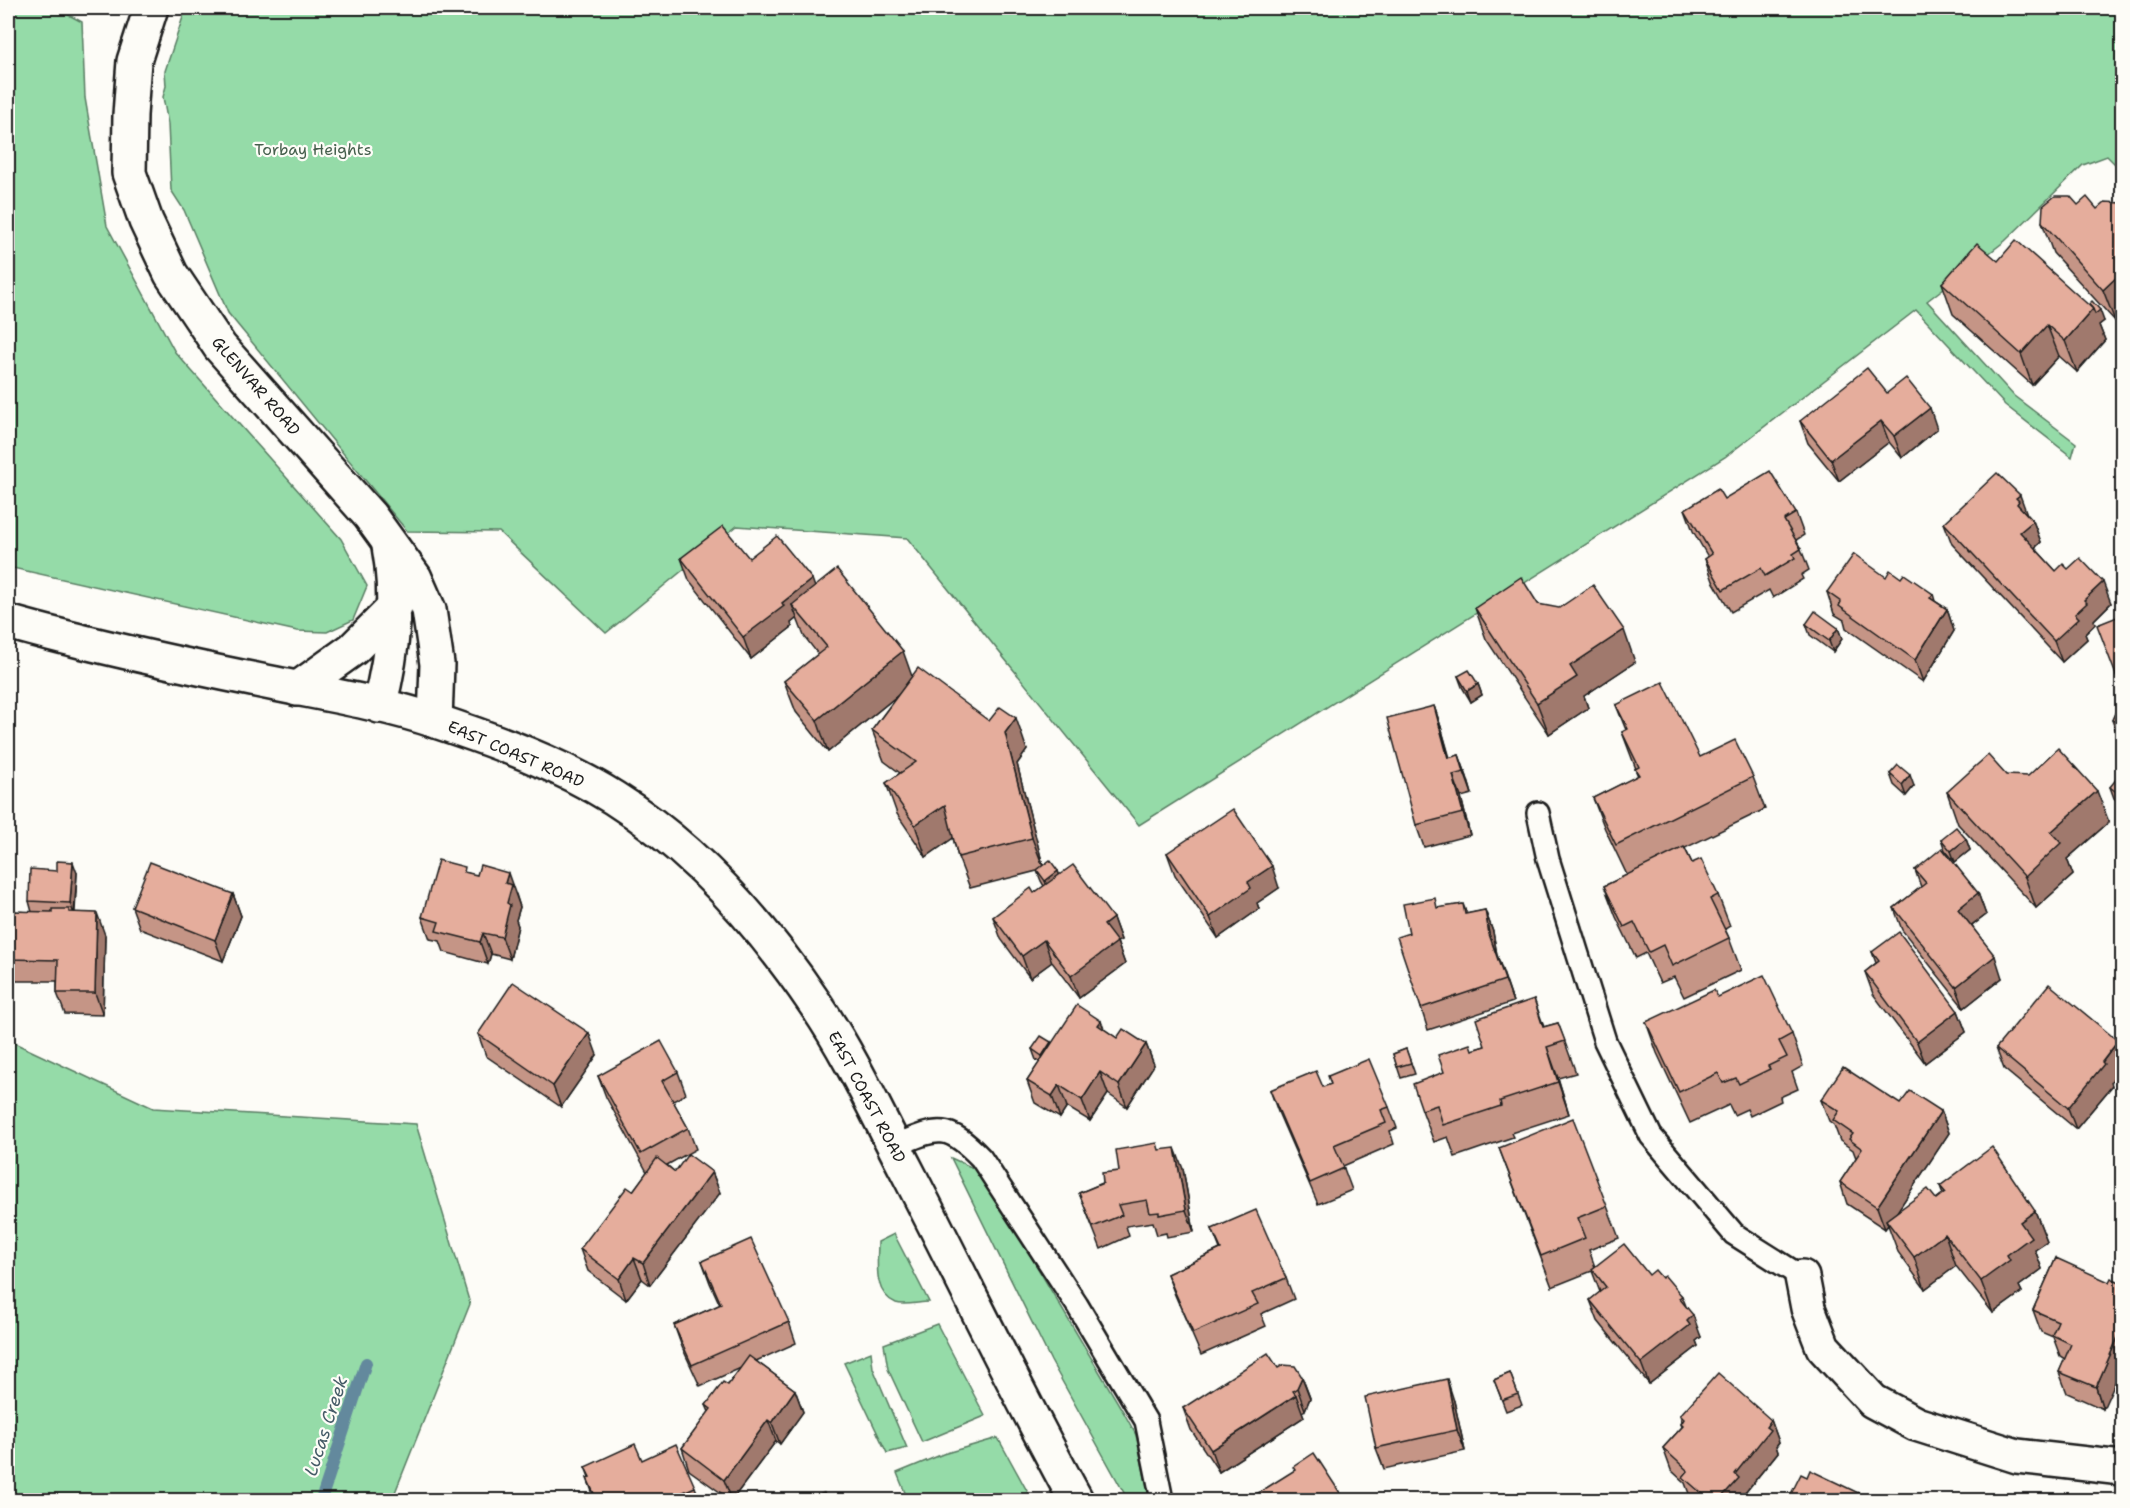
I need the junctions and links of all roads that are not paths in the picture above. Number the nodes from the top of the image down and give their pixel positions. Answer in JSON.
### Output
{"nodes":[{"id":1,"x":151,"y":8,"type":"edge"},
{"id":2,"x":388,"y":538,"type":"junction"},
{"id":3,"x":395,"y":607,"type":"junction"},
{"id":4,"x":8,"y":622,"type":"edge"},
{"id":5,"x":297,"y":689,"type":"junction"},
{"id":6,"x":379,"y":706,"type":"junction"},
{"id":7,"x":435,"y":721,"type":"junction"},
{"id":8,"x":1538,"y":813,"type":"dead end"},
{"id":9,"x":894,"y":1146,"type":"junction"},
{"id":10,"x":1802,"y":1277,"type":"joint"},
{"id":11,"x":2122,"y":1468,"type":"edge"},
{"id":12,"x":1076,"y":1500,"type":"edge"},
{"id":13,"x":1162,"y":1500,"type":"edge"}],
"edges":[{"from":1,"to":2,"type":"main road","name":"GLENVAR ROAD"},
{"from":2,"to":3,"type":"main road"},
{"from":2,"to":7,"type":"main road","name":"GLENVAR ROAD"},
{"from":3,"to":5,"type":"main road"},
{"from":3,"to":6,"type":"main road"},
{"from":4,"to":5,"type":"main road","name":"EAST COAST ROAD"},
{"from":5,"to":6,"type":"main road","name":"EAST COAST ROAD"},
{"from":6,"to":7,"type":"main road","name":"EAST COAST ROAD"},
{"from":7,"to":9,"type":"main road","name":"EAST COAST ROAD"},
{"from":8,"to":10,"type":"lane"},
{"from":9,"to":12,"type":"main road","name":"EAST COAST ROAD"},
{"from":9,"to":13,"type":"lane"},
{"from":10,"to":11,"type":"main road"}]}
